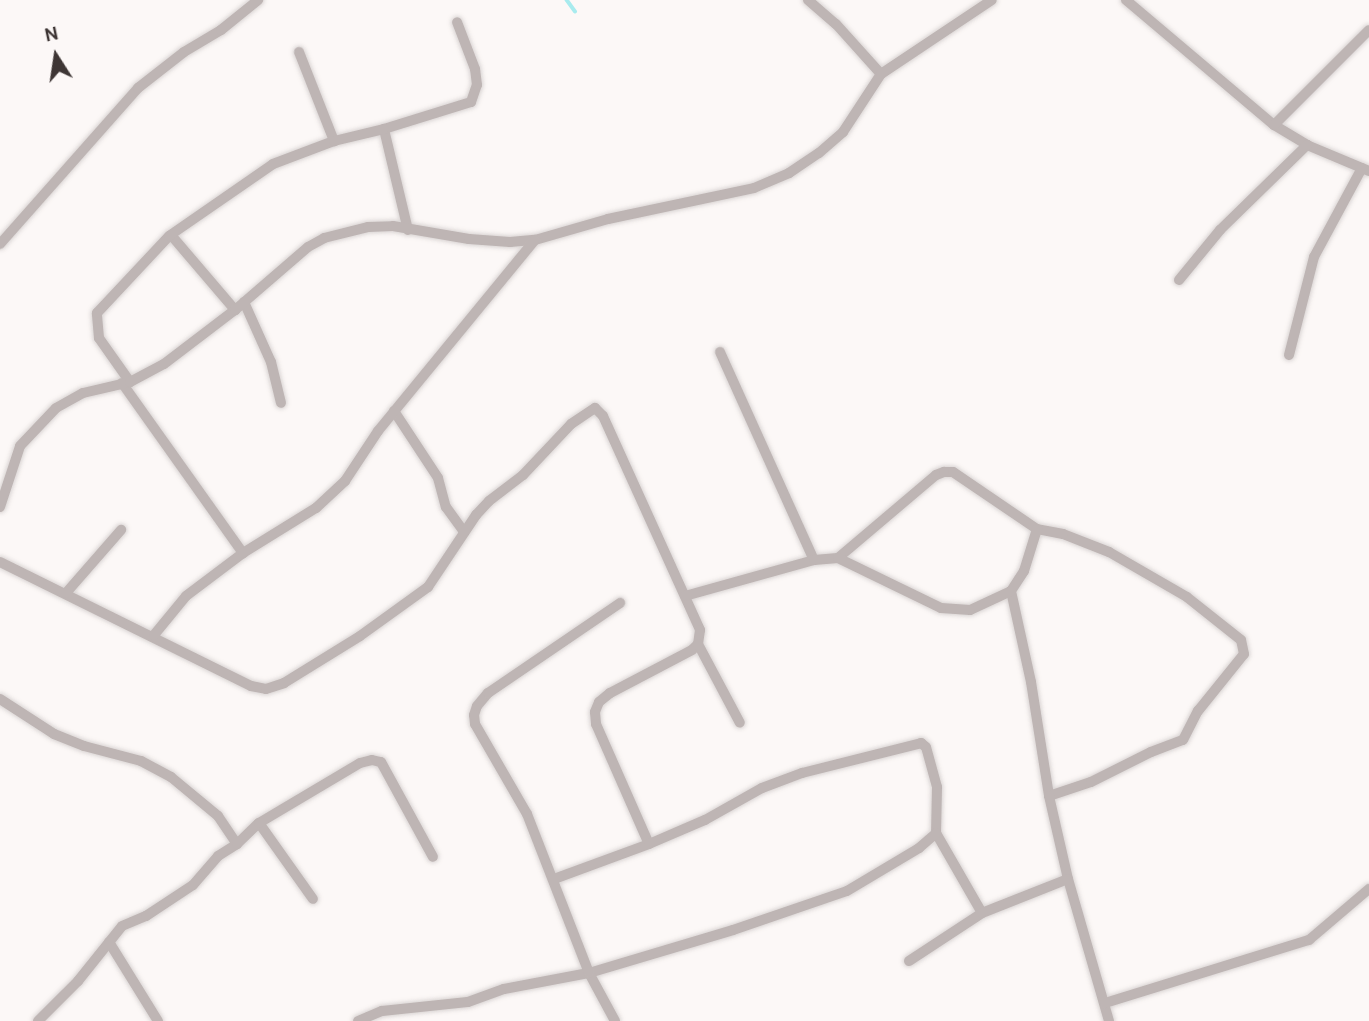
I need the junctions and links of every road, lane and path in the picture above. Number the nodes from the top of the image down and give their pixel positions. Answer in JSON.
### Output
{"nodes":[{"id":1,"x":258,"y":0,"type":"edge"},
{"id":2,"x":808,"y":0,"type":"edge"},
{"id":3,"x":992,"y":0,"type":"edge"},
{"id":4,"x":1126,"y":0,"type":"edge"},
{"id":5,"x":457,"y":22,"type":"dead end"},
{"id":6,"x":1369,"y":30,"type":"edge"},
{"id":7,"x":299,"y":52,"type":"dead end"},
{"id":8,"x":881,"y":74,"type":"junction"},
{"id":9,"x":1274,"y":125,"type":"junction"},
{"id":10,"x":383,"y":130,"type":"junction"},
{"id":11,"x":334,"y":141,"type":"junction"},
{"id":12,"x":1307,"y":145,"type":"junction"},
{"id":13,"x":1366,"y":169,"type":"edge"},
{"id":14,"x":408,"y":230,"type":"junction"},
{"id":15,"x":171,"y":234,"type":"junction"},
{"id":16,"x":534,"y":240,"type":"junction"},
{"id":17,"x":0,"y":244,"type":"edge"},
{"id":18,"x":1179,"y":280,"type":"dead end"},
{"id":19,"x":240,"y":306,"type":"junction"},
{"id":20,"x":720,"y":352,"type":"dead end"},
{"id":21,"x":1289,"y":355,"type":"dead end"},
{"id":22,"x":126,"y":383,"type":"junction"},
{"id":23,"x":281,"y":403,"type":"dead end"},
{"id":24,"x":394,"y":411,"type":"junction"},
{"id":25,"x":1,"y":504,"type":"edge"},
{"id":26,"x":1037,"y":529,"type":"junction"},
{"id":27,"x":121,"y":530,"type":"dead end"},
{"id":28,"x":464,"y":532,"type":"junction"},
{"id":29,"x":243,"y":553,"type":"junction"},
{"id":30,"x":838,"y":558,"type":"junction"},
{"id":31,"x":814,"y":560,"type":"junction"},
{"id":32,"x":0,"y":562,"type":"edge"},
{"id":33,"x":1011,"y":591,"type":"junction"},
{"id":34,"x":66,"y":593,"type":"junction"},
{"id":35,"x":685,"y":596,"type":"junction"},
{"id":36,"x":620,"y":603,"type":"dead end"},
{"id":37,"x":154,"y":635,"type":"junction"},
{"id":38,"x":698,"y":644,"type":"junction"},
{"id":39,"x":0,"y":699,"type":"edge"},
{"id":40,"x":740,"y":723,"type":"dead end"},
{"id":41,"x":1049,"y":796,"type":"junction"},
{"id":42,"x":259,"y":823,"type":"junction"},
{"id":43,"x":936,"y":833,"type":"junction"},
{"id":44,"x":237,"y":844,"type":"junction"},
{"id":45,"x":649,"y":844,"type":"junction"},
{"id":46,"x":433,"y":857,"type":"dead end"},
{"id":47,"x":554,"y":879,"type":"junction"},
{"id":48,"x":1068,"y":879,"type":"junction"},
{"id":49,"x":1369,"y":888,"type":"edge"},
{"id":50,"x":313,"y":900,"type":"dead end"},
{"id":51,"x":982,"y":913,"type":"junction"},
{"id":52,"x":109,"y":942,"type":"junction"},
{"id":53,"x":909,"y":961,"type":"dead end"},
{"id":54,"x":589,"y":973,"type":"junction"},
{"id":55,"x":1105,"y":1003,"type":"junction"},
{"id":56,"x":38,"y":1021,"type":"edge"},
{"id":57,"x":158,"y":1021,"type":"edge"},
{"id":58,"x":358,"y":1021,"type":"edge"},
{"id":59,"x":615,"y":1021,"type":"edge"},
{"id":60,"x":1110,"y":1021,"type":"edge"}],
"edges":[{"from":1,"to":17,"type":"street"},
{"from":2,"to":8,"type":"street"},
{"from":3,"to":8,"type":"street"},
{"from":4,"to":9,"type":"street"},
{"from":5,"to":10,"type":"street"},
{"from":6,"to":9,"type":"street"},
{"from":7,"to":11,"type":"street"},
{"from":8,"to":16,"type":"street"},
{"from":9,"to":12,"type":"street"},
{"from":10,"to":11,"type":"street"},
{"from":10,"to":14,"type":"street"},
{"from":11,"to":15,"type":"street"},
{"from":12,"to":13,"type":"street"},
{"from":12,"to":18,"type":"street"},
{"from":13,"to":21,"type":"street"},
{"from":14,"to":16,"type":"street"},
{"from":14,"to":19,"type":"street"},
{"from":15,"to":19,"type":"street"},
{"from":15,"to":22,"type":"street"},
{"from":16,"to":24,"type":"street"},
{"from":19,"to":22,"type":"street"},
{"from":19,"to":23,"type":"street"},
{"from":20,"to":31,"type":"street"},
{"from":22,"to":25,"type":"street"},
{"from":22,"to":29,"type":"street"},
{"from":24,"to":28,"type":"street"},
{"from":24,"to":29,"type":"street"},
{"from":26,"to":30,"type":"street"},
{"from":26,"to":33,"type":"street"},
{"from":26,"to":41,"type":"street"},
{"from":27,"to":34,"type":"street"},
{"from":28,"to":35,"type":"street"},
{"from":28,"to":37,"type":"street"},
{"from":29,"to":37,"type":"street"},
{"from":30,"to":31,"type":"street"},
{"from":30,"to":33,"type":"street"},
{"from":31,"to":35,"type":"street"},
{"from":32,"to":34,"type":"street"},
{"from":33,"to":41,"type":"street"},
{"from":34,"to":37,"type":"street"},
{"from":35,"to":38,"type":"street"},
{"from":36,"to":47,"type":"street"},
{"from":38,"to":40,"type":"street"},
{"from":38,"to":45,"type":"street"},
{"from":39,"to":44,"type":"street"},
{"from":41,"to":48,"type":"street"},
{"from":42,"to":44,"type":"street"},
{"from":42,"to":46,"type":"street"},
{"from":42,"to":50,"type":"street"},
{"from":43,"to":45,"type":"street"},
{"from":43,"to":51,"type":"street"},
{"from":43,"to":54,"type":"street"},
{"from":44,"to":52,"type":"street"},
{"from":45,"to":47,"type":"street"},
{"from":47,"to":54,"type":"street"},
{"from":48,"to":51,"type":"street"},
{"from":48,"to":55,"type":"street"},
{"from":49,"to":55,"type":"street"},
{"from":51,"to":53,"type":"street"},
{"from":52,"to":56,"type":"street"},
{"from":52,"to":57,"type":"street"},
{"from":54,"to":58,"type":"street"},
{"from":54,"to":59,"type":"street"},
{"from":55,"to":60,"type":"street"}]}
